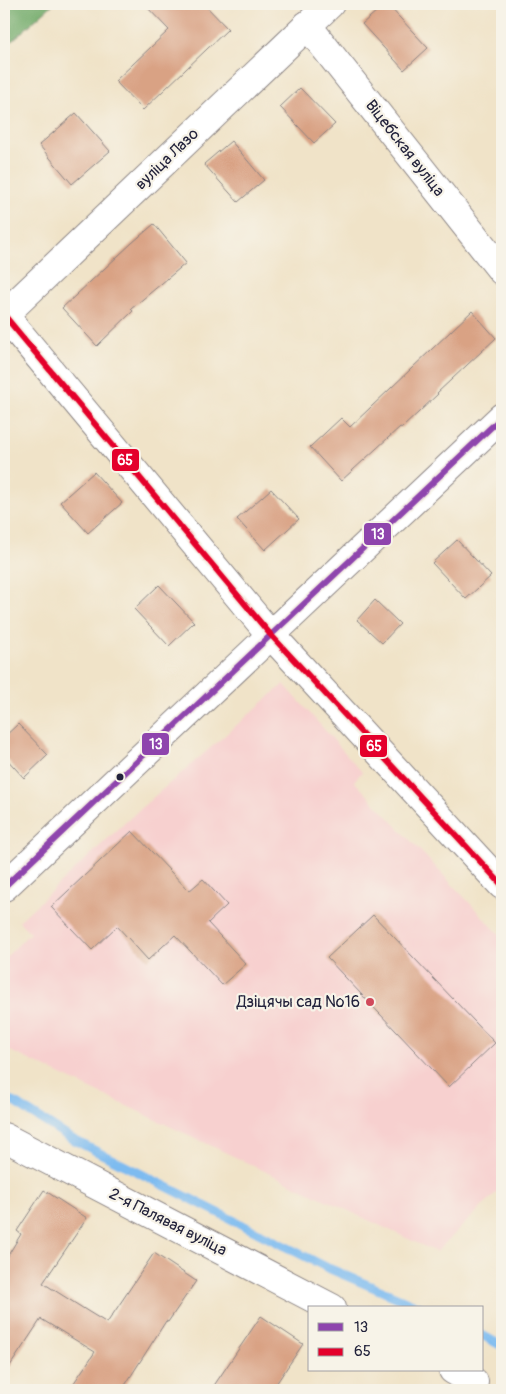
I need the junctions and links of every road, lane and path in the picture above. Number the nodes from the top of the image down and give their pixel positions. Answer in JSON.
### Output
{"nodes":[{"id":1,"x":330,"y":4,"type":"edge"},
{"id":2,"x":307,"y":25,"type":"junction"},
{"id":3,"x":502,"y":271,"type":"edge"},
{"id":4,"x":4,"y":315,"type":"edge"},
{"id":5,"x":502,"y":417,"type":"edge"},
{"id":6,"x":270,"y":634,"type":"junction"},
{"id":7,"x":502,"y":885,"type":"edge"},
{"id":8,"x":4,"y":887,"type":"edge"},
{"id":9,"x":4,"y":1137,"type":"edge"},
{"id":10,"x":328,"y":1306,"type":"edge"}],
"edges":[{"from":1,"to":2,"type":"street","name":"вуліца Лазо"},
{"from":2,"to":3,"type":"street","name":"Віцебская вуліца"},
{"from":2,"to":4,"type":"street","name":"вуліца Лазо"},
{"from":4,"to":6,"type":"street"},
{"from":5,"to":6,"type":"street"},
{"from":6,"to":7,"type":"street"},
{"from":6,"to":8,"type":"street"},
{"from":9,"to":10,"type":"street","name":"2-я Палявая вуліца"}]}
